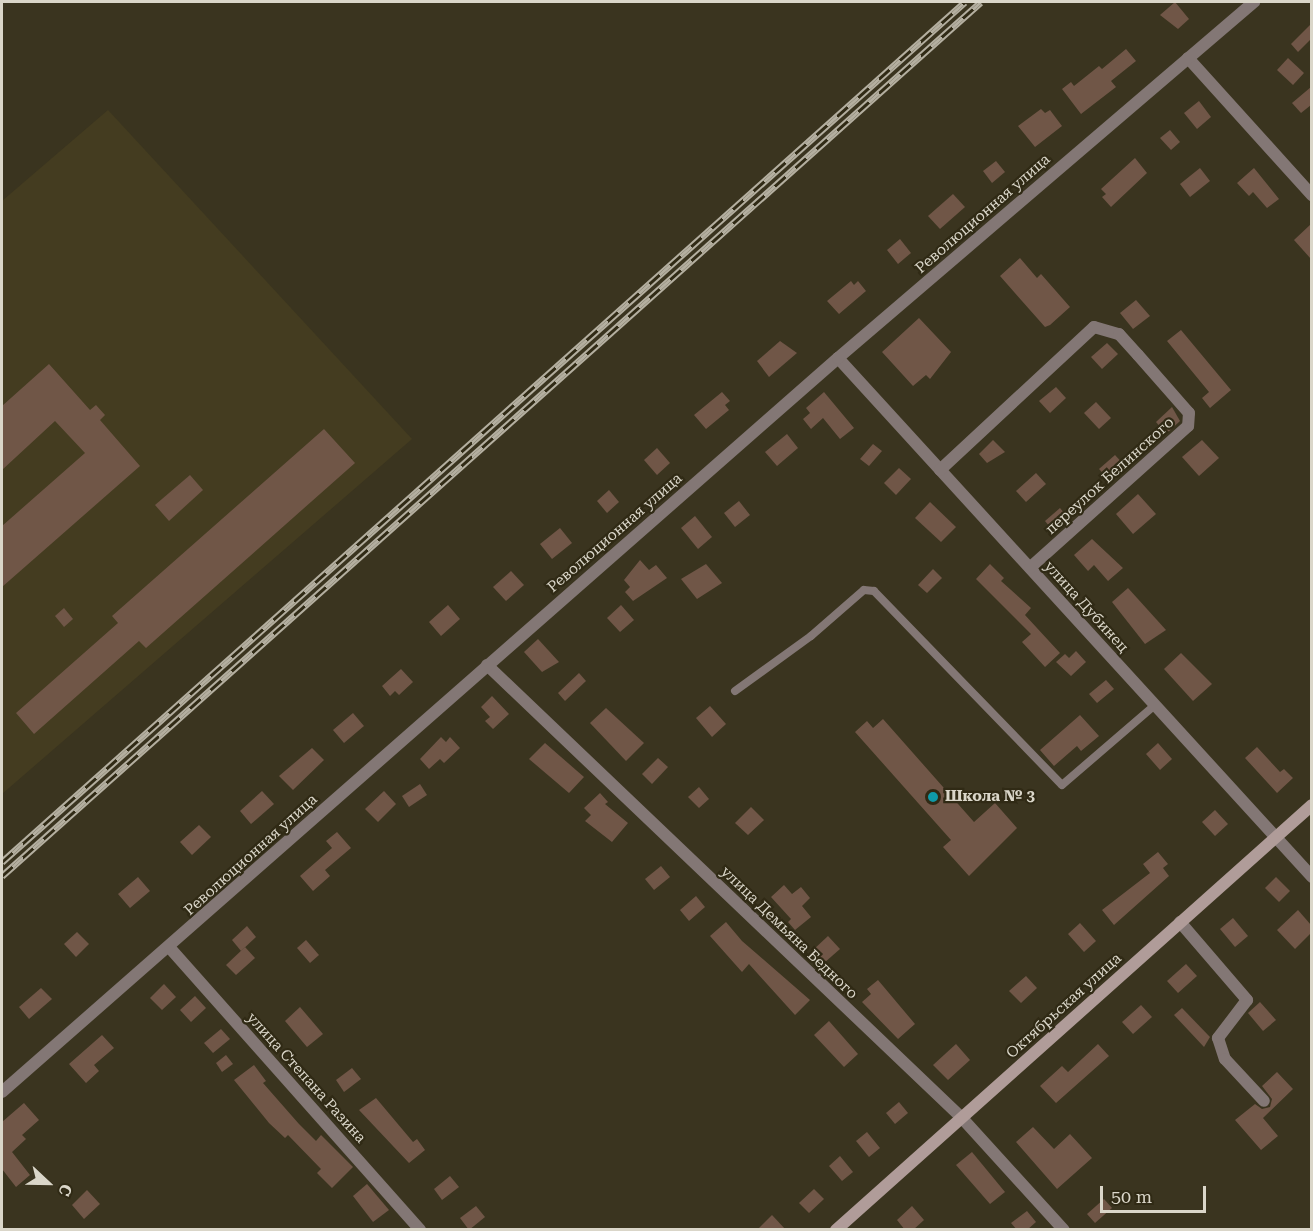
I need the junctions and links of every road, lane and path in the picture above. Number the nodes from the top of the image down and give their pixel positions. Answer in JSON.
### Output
{"nodes":[{"id":1,"x":1254,"y":2,"type":"edge"},
{"id":2,"x":1188,"y":58,"type":"junction"},
{"id":3,"x":1311,"y":195,"type":"edge"},
{"id":4,"x":838,"y":358,"type":"junction"},
{"id":5,"x":940,"y":470,"type":"junction"},
{"id":6,"x":1030,"y":568,"type":"junction"},
{"id":7,"x":487,"y":665,"type":"junction"},
{"id":8,"x":735,"y":691,"type":"dead end"},
{"id":9,"x":1155,"y":705,"type":"junction"},
{"id":10,"x":1311,"y":805,"type":"edge"},
{"id":11,"x":1275,"y":836,"type":"junction"},
{"id":12,"x":1311,"y":877,"type":"edge"},
{"id":13,"x":1180,"y":922,"type":"junction"},
{"id":14,"x":169,"y":947,"type":"junction"},
{"id":15,"x":2,"y":1092,"type":"edge"},
{"id":16,"x":1264,"y":1101,"type":"dead end"},
{"id":17,"x":962,"y":1118,"type":"junction"},
{"id":18,"x":420,"y":1230,"type":"edge"},
{"id":19,"x":836,"y":1230,"type":"edge"},
{"id":20,"x":1064,"y":1230,"type":"edge"}],
"edges":[{"from":1,"to":2,"type":"street","name":"Революционная улица"},
{"from":2,"to":3,"type":"street"},
{"from":2,"to":4,"type":"street","name":"Революционная улица"},
{"from":4,"to":5,"type":"street","name":"улица Дубинец"},
{"from":4,"to":7,"type":"street","name":"Революционная улица"},
{"from":5,"to":6,"type":"street","name":"улица Дубинец"},
{"from":5,"to":6,"type":"street","name":"переулок Белинского"},
{"from":6,"to":9,"type":"street","name":"улица Дубинец"},
{"from":7,"to":14,"type":"street","name":"Революционная улица"},
{"from":7,"to":17,"type":"street","name":"улица Демьяна Бедного"},
{"from":8,"to":9,"type":"lane"},
{"from":9,"to":11,"type":"street","name":"улица Дубинец"},
{"from":10,"to":11,"type":"main road","name":"Октябрьская улица"},
{"from":11,"to":12,"type":"street","name":"улица Дубинец"},
{"from":11,"to":13,"type":"main road","name":"Октябрьская улица"},
{"from":13,"to":16,"type":"street"},
{"from":13,"to":17,"type":"main road","name":"Октябрьская улица"},
{"from":14,"to":15,"type":"street","name":"Революционная улица"},
{"from":14,"to":18,"type":"street","name":"улица Степана Разина"},
{"from":17,"to":19,"type":"main road","name":"Октябрьская улица"},
{"from":17,"to":20,"type":"street","name":"улица Демьяна Бедного"}]}
